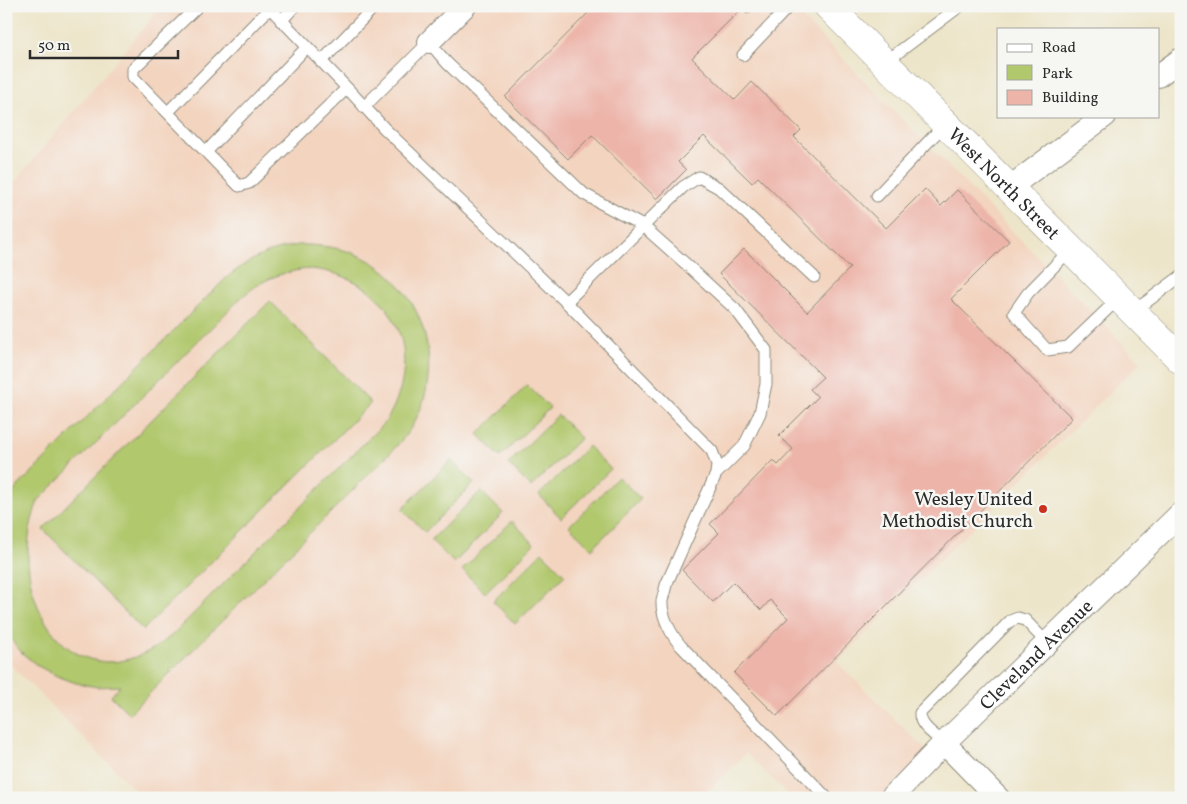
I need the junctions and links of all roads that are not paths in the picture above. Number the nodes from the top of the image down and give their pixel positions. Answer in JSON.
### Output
{"nodes":[{"id":1,"x":198,"y":6,"type":"edge"},
{"id":2,"x":296,"y":6,"type":"edge"},
{"id":3,"x":375,"y":6,"type":"edge"},
{"id":4,"x":465,"y":6,"type":"edge"},
{"id":5,"x":788,"y":6,"type":"edge"},
{"id":6,"x":828,"y":6,"type":"edge"},
{"id":7,"x":960,"y":6,"type":"edge"},
{"id":8,"x":269,"y":7,"type":"edge"},
{"id":9,"x":281,"y":21,"type":"junction"},
{"id":10,"x":429,"y":42,"type":"junction"},
{"id":11,"x":307,"y":47,"type":"junction"},
{"id":12,"x":743,"y":55,"type":"dead end"},
{"id":13,"x":1181,"y":60,"type":"edge"},
{"id":14,"x":321,"y":62,"type":"junction"},
{"id":15,"x":884,"y":63,"type":"junction"},
{"id":16,"x":1160,"y":75,"type":"edge"},
{"id":17,"x":347,"y":88,"type":"junction"},
{"id":18,"x":364,"y":107,"type":"junction"},
{"id":19,"x":168,"y":112,"type":"junction"},
{"id":20,"x":1102,"y":118,"type":"edge"},
{"id":21,"x":944,"y":125,"type":"junction"},
{"id":22,"x":206,"y":152,"type":"junction"},
{"id":23,"x":1008,"y":188,"type":"junction"},
{"id":24,"x":877,"y":196,"type":"dead end"},
{"id":25,"x":643,"y":226,"type":"junction"},
{"id":26,"x":1070,"y":250,"type":"junction"},
{"id":27,"x":1181,"y":276,"type":"edge"},
{"id":28,"x":814,"y":277,"type":"dead end"},
{"id":29,"x":566,"y":302,"type":"junction"},
{"id":30,"x":1126,"y":305,"type":"junction"},
{"id":31,"x":1181,"y":360,"type":"edge"},
{"id":32,"x":716,"y":474,"type":"junction"},
{"id":33,"x":1181,"y":513,"type":"edge"},
{"id":34,"x":1047,"y":643,"type":"junction"},
{"id":35,"x":944,"y":743,"type":"junction"},
{"id":36,"x":827,"y":798,"type":"edge"},
{"id":37,"x":891,"y":798,"type":"edge"},
{"id":38,"x":998,"y":798,"type":"edge"}],
"edges":[{"from":1,"to":19,"type":"lane"},
{"from":2,"to":9,"type":"lane"},
{"from":3,"to":14,"type":"lane"},
{"from":4,"to":10,"type":"street"},
{"from":5,"to":12,"type":"lane"},
{"from":6,"to":15,"type":"main road","name":"West North Street"},
{"from":7,"to":15,"type":"lane"},
{"from":8,"to":9,"type":"lane"},
{"from":8,"to":19,"type":"lane"},
{"from":9,"to":11,"type":"lane"},
{"from":10,"to":18,"type":"lane"},
{"from":10,"to":25,"type":"lane"},
{"from":11,"to":14,"type":"lane"},
{"from":11,"to":22,"type":"lane"},
{"from":13,"to":16,"type":"street"},
{"from":14,"to":17,"type":"lane"},
{"from":15,"to":21,"type":"main road","name":"West North Street"},
{"from":17,"to":18,"type":"lane"},
{"from":17,"to":22,"type":"lane"},
{"from":18,"to":29,"type":"lane"},
{"from":19,"to":22,"type":"lane"},
{"from":20,"to":23,"type":"street"},
{"from":21,"to":23,"type":"main road","name":"West North Street"},
{"from":21,"to":24,"type":"lane"},
{"from":23,"to":26,"type":"main road","name":"West North Street"},
{"from":25,"to":28,"type":"lane"},
{"from":25,"to":29,"type":"lane"},
{"from":25,"to":32,"type":"lane"},
{"from":26,"to":30,"type":"main road","name":"West North Street"},
{"from":26,"to":30,"type":"lane"},
{"from":27,"to":30,"type":"lane"},
{"from":29,"to":32,"type":"lane"},
{"from":30,"to":31,"type":"main road","name":"West North Street"},
{"from":32,"to":36,"type":"lane"},
{"from":33,"to":34,"type":"street","name":"Cleveland Avenue"},
{"from":34,"to":35,"type":"street","name":"Cleveland Avenue"},
{"from":34,"to":35,"type":"lane"},
{"from":35,"to":37,"type":"street","name":"Cleveland Avenue"},
{"from":35,"to":38,"type":"street"}]}
